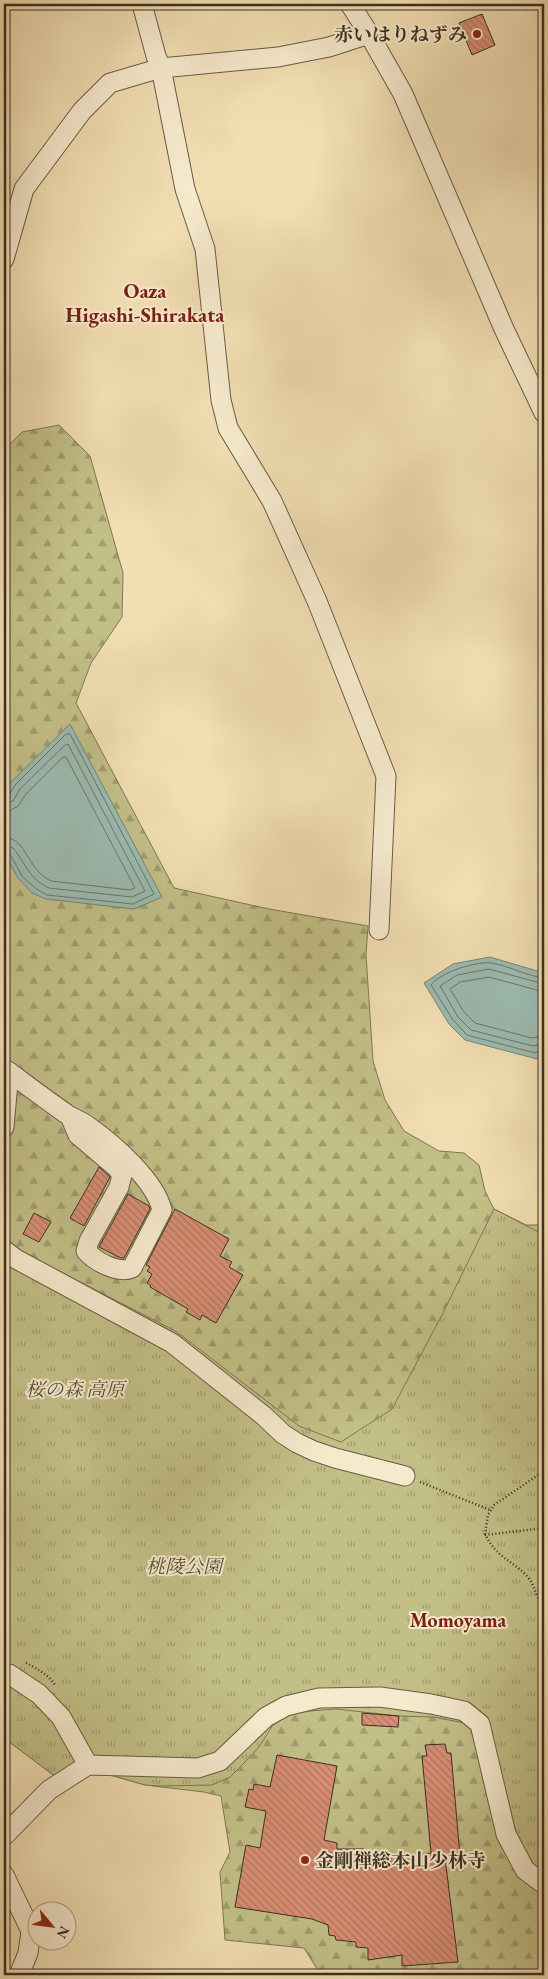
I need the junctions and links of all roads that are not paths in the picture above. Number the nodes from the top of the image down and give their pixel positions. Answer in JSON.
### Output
{"nodes":[{"id":1,"x":142,"y":4,"type":"edge"},
{"id":2,"x":350,"y":4,"type":"edge"},
{"id":3,"x":369,"y":34,"type":"junction"},
{"id":4,"x":161,"y":68,"type":"junction"},
{"id":5,"x":4,"y":259,"type":"edge"},
{"id":6,"x":544,"y":414,"type":"edge"},
{"id":7,"x":379,"y":930,"type":"dead end"},
{"id":8,"x":6,"y":1070,"type":"edge"},
{"id":9,"x":70,"y":1116,"type":"junction"},
{"id":10,"x":4,"y":1127,"type":"edge"},
{"id":11,"x":4,"y":1250,"type":"edge"},
{"id":12,"x":405,"y":1476,"type":"road end"},
{"id":13,"x":4,"y":1673,"type":"edge"},
{"id":14,"x":88,"y":1765,"type":"junction"},
{"id":15,"x":4,"y":1836,"type":"edge"},
{"id":16,"x":4,"y":1875,"type":"edge"},
{"id":17,"x":544,"y":1884,"type":"edge"},
{"id":18,"x":20,"y":1975,"type":"edge"}],
"edges":[{"from":1,"to":4,"type":"street"},
{"from":2,"to":3,"type":"street"},
{"from":3,"to":4,"type":"street"},
{"from":3,"to":6,"type":"street"},
{"from":4,"to":5,"type":"street"},
{"from":4,"to":7,"type":"street"},
{"from":8,"to":9,"type":"street"},
{"from":8,"to":10,"type":"street"},
{"from":9,"to":9,"type":"street"},
{"from":11,"to":12,"type":"street"},
{"from":13,"to":14,"type":"street"},
{"from":14,"to":15,"type":"street"},
{"from":14,"to":17,"type":"street"},
{"from":16,"to":18,"type":"street"}]}
